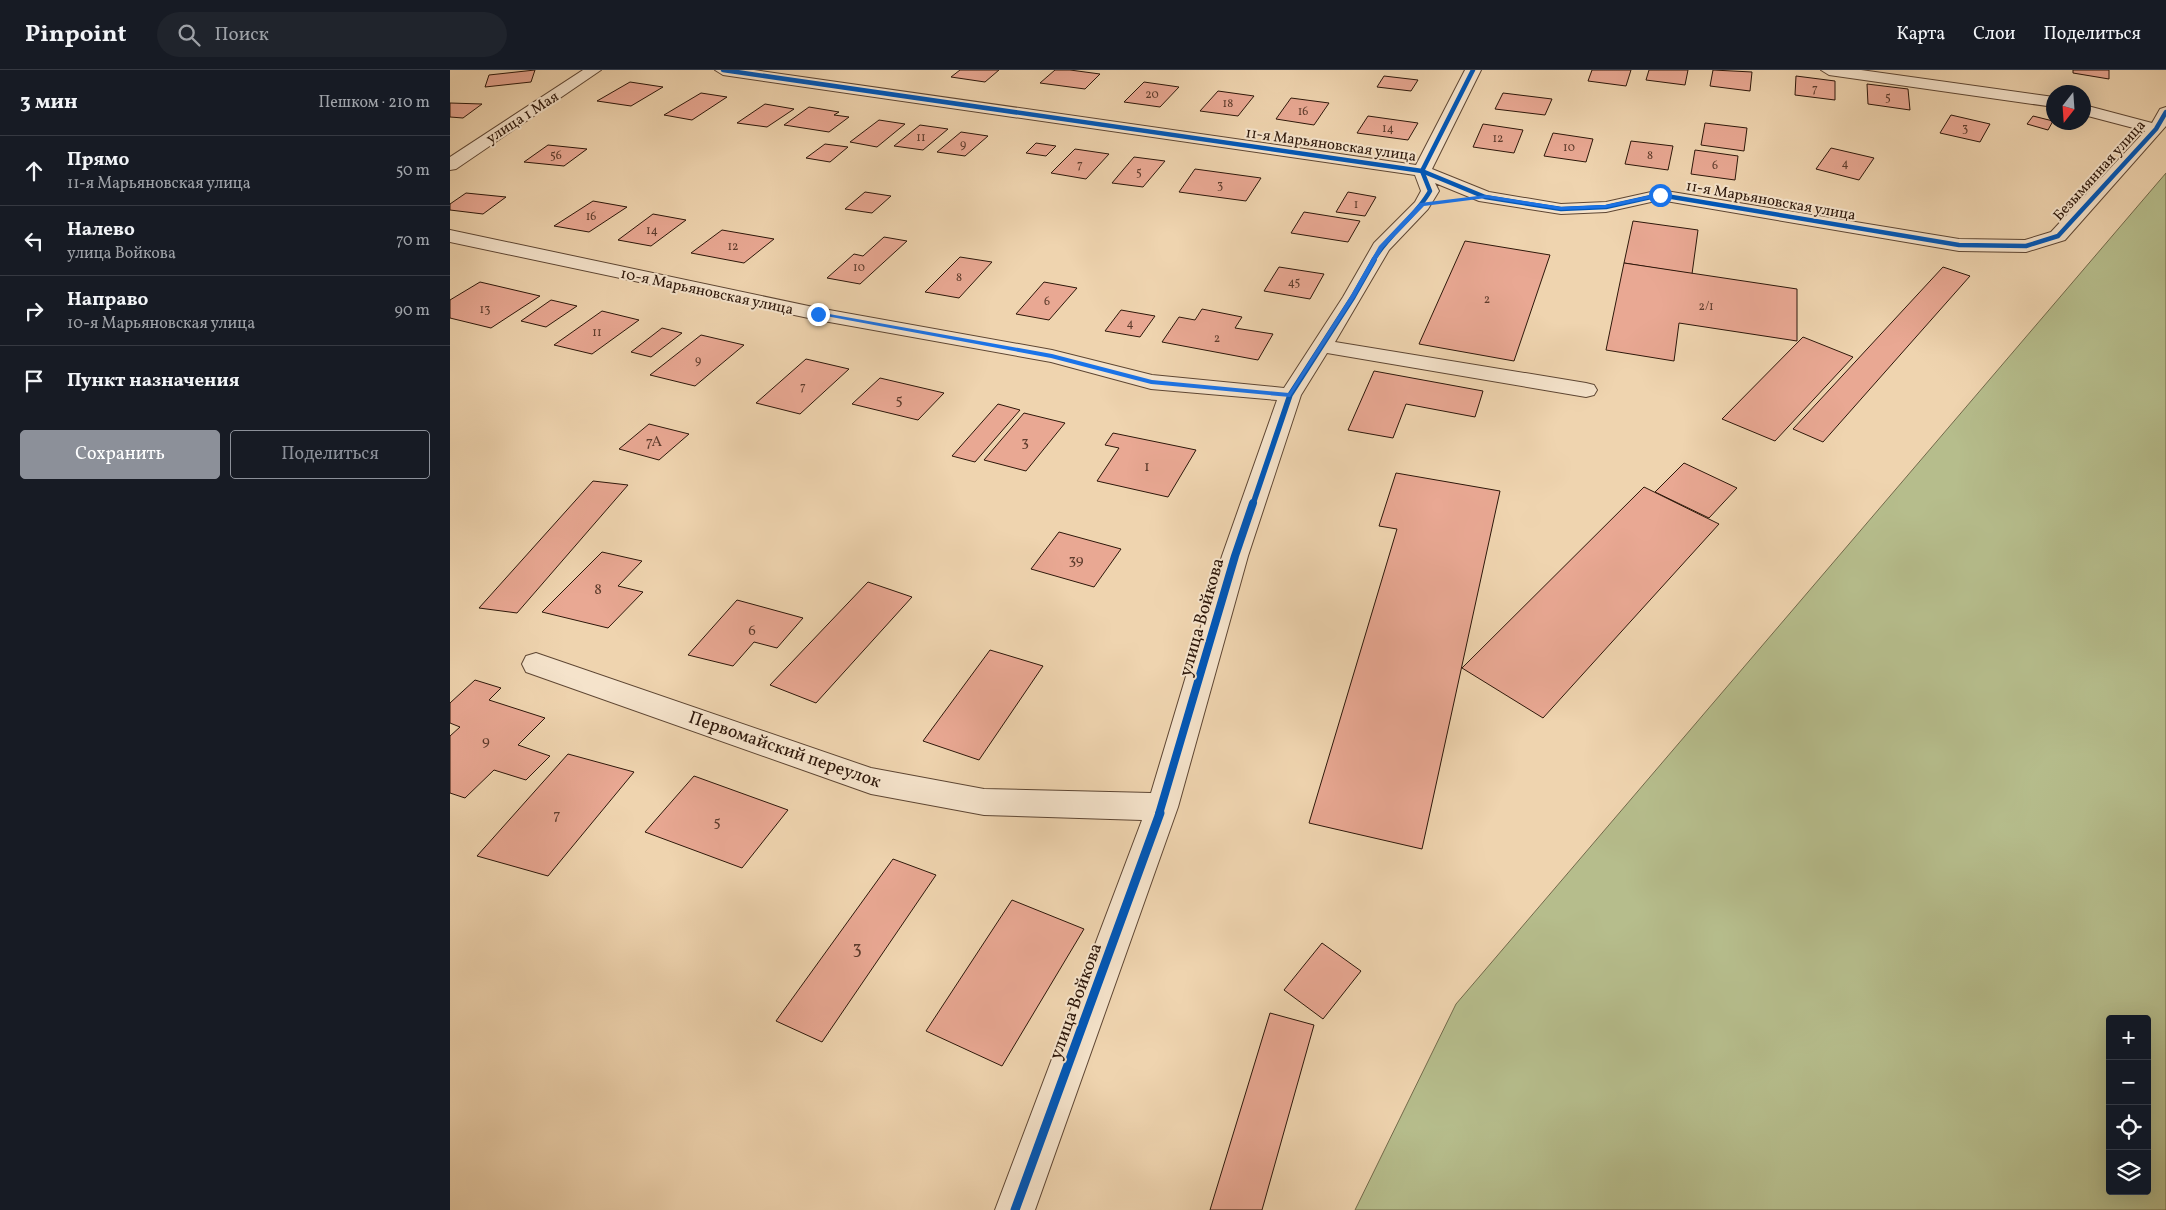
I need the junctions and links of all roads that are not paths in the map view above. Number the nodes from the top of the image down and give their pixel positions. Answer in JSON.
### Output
{"nodes":[{"id":1,"x":593,"y":70,"type":"edge"},
{"id":2,"x":723,"y":70,"type":"edge"},
{"id":3,"x":1473,"y":70,"type":"edge"},
{"id":4,"x":1830,"y":70,"type":"edge"},
{"id":5,"x":2046,"y":101,"type":"edge"},
{"id":6,"x":2091,"y":112,"type":"edge"},
{"id":7,"x":2166,"y":112,"type":"edge"},
{"id":8,"x":2156,"y":129,"type":"junction"},
{"id":9,"x":450,"y":165,"type":"edge"},
{"id":10,"x":1422,"y":171,"type":"junction"},
{"id":11,"x":1486,"y":197,"type":"junction"},
{"id":12,"x":1422,"y":204,"type":"junction"},
{"id":13,"x":450,"y":236,"type":"edge"},
{"id":14,"x":1959,"y":245,"type":"joint"},
{"id":15,"x":1322,"y":346,"type":"junction"},
{"id":16,"x":1586,"y":390,"type":"dead end"},
{"id":17,"x":1290,"y":395,"type":"junction"},
{"id":18,"x":536,"y":664,"type":"dead end"},
{"id":19,"x":1162,"y":807,"type":"junction"},
{"id":20,"x":1015,"y":1210,"type":"edge"}],
"edges":[{"from":1,"to":9,"type":"street","name":"улица 1 Мая"},
{"from":2,"to":10,"type":"street","name":"11-я Марьяновская улица"},
{"from":3,"to":10,"type":"street"},
{"from":4,"to":5,"type":"street"},
{"from":6,"to":8,"type":"street"},
{"from":7,"to":8,"type":"street","name":"Безымянная улица"},
{"from":8,"to":14,"type":"street","name":"Безымянная улица"},
{"from":10,"to":11,"type":"street","name":"11-я Марьяновская улица"},
{"from":10,"to":12,"type":"street"},
{"from":11,"to":12,"type":"street","name":"11-я Марьяновская улица"},
{"from":11,"to":14,"type":"street","name":"11-я Марьяновская улица"},
{"from":12,"to":15,"type":"street","name":"улица Войкова"},
{"from":13,"to":17,"type":"street","name":"10-я Марьяновская улица"},
{"from":15,"to":16,"type":"street"},
{"from":15,"to":17,"type":"street","name":"улица Войкова"},
{"from":17,"to":19,"type":"street","name":"улица Войкова"},
{"from":18,"to":19,"type":"street","name":"Первомайский переулок"},
{"from":19,"to":20,"type":"street","name":"улица Войкова"}]}
